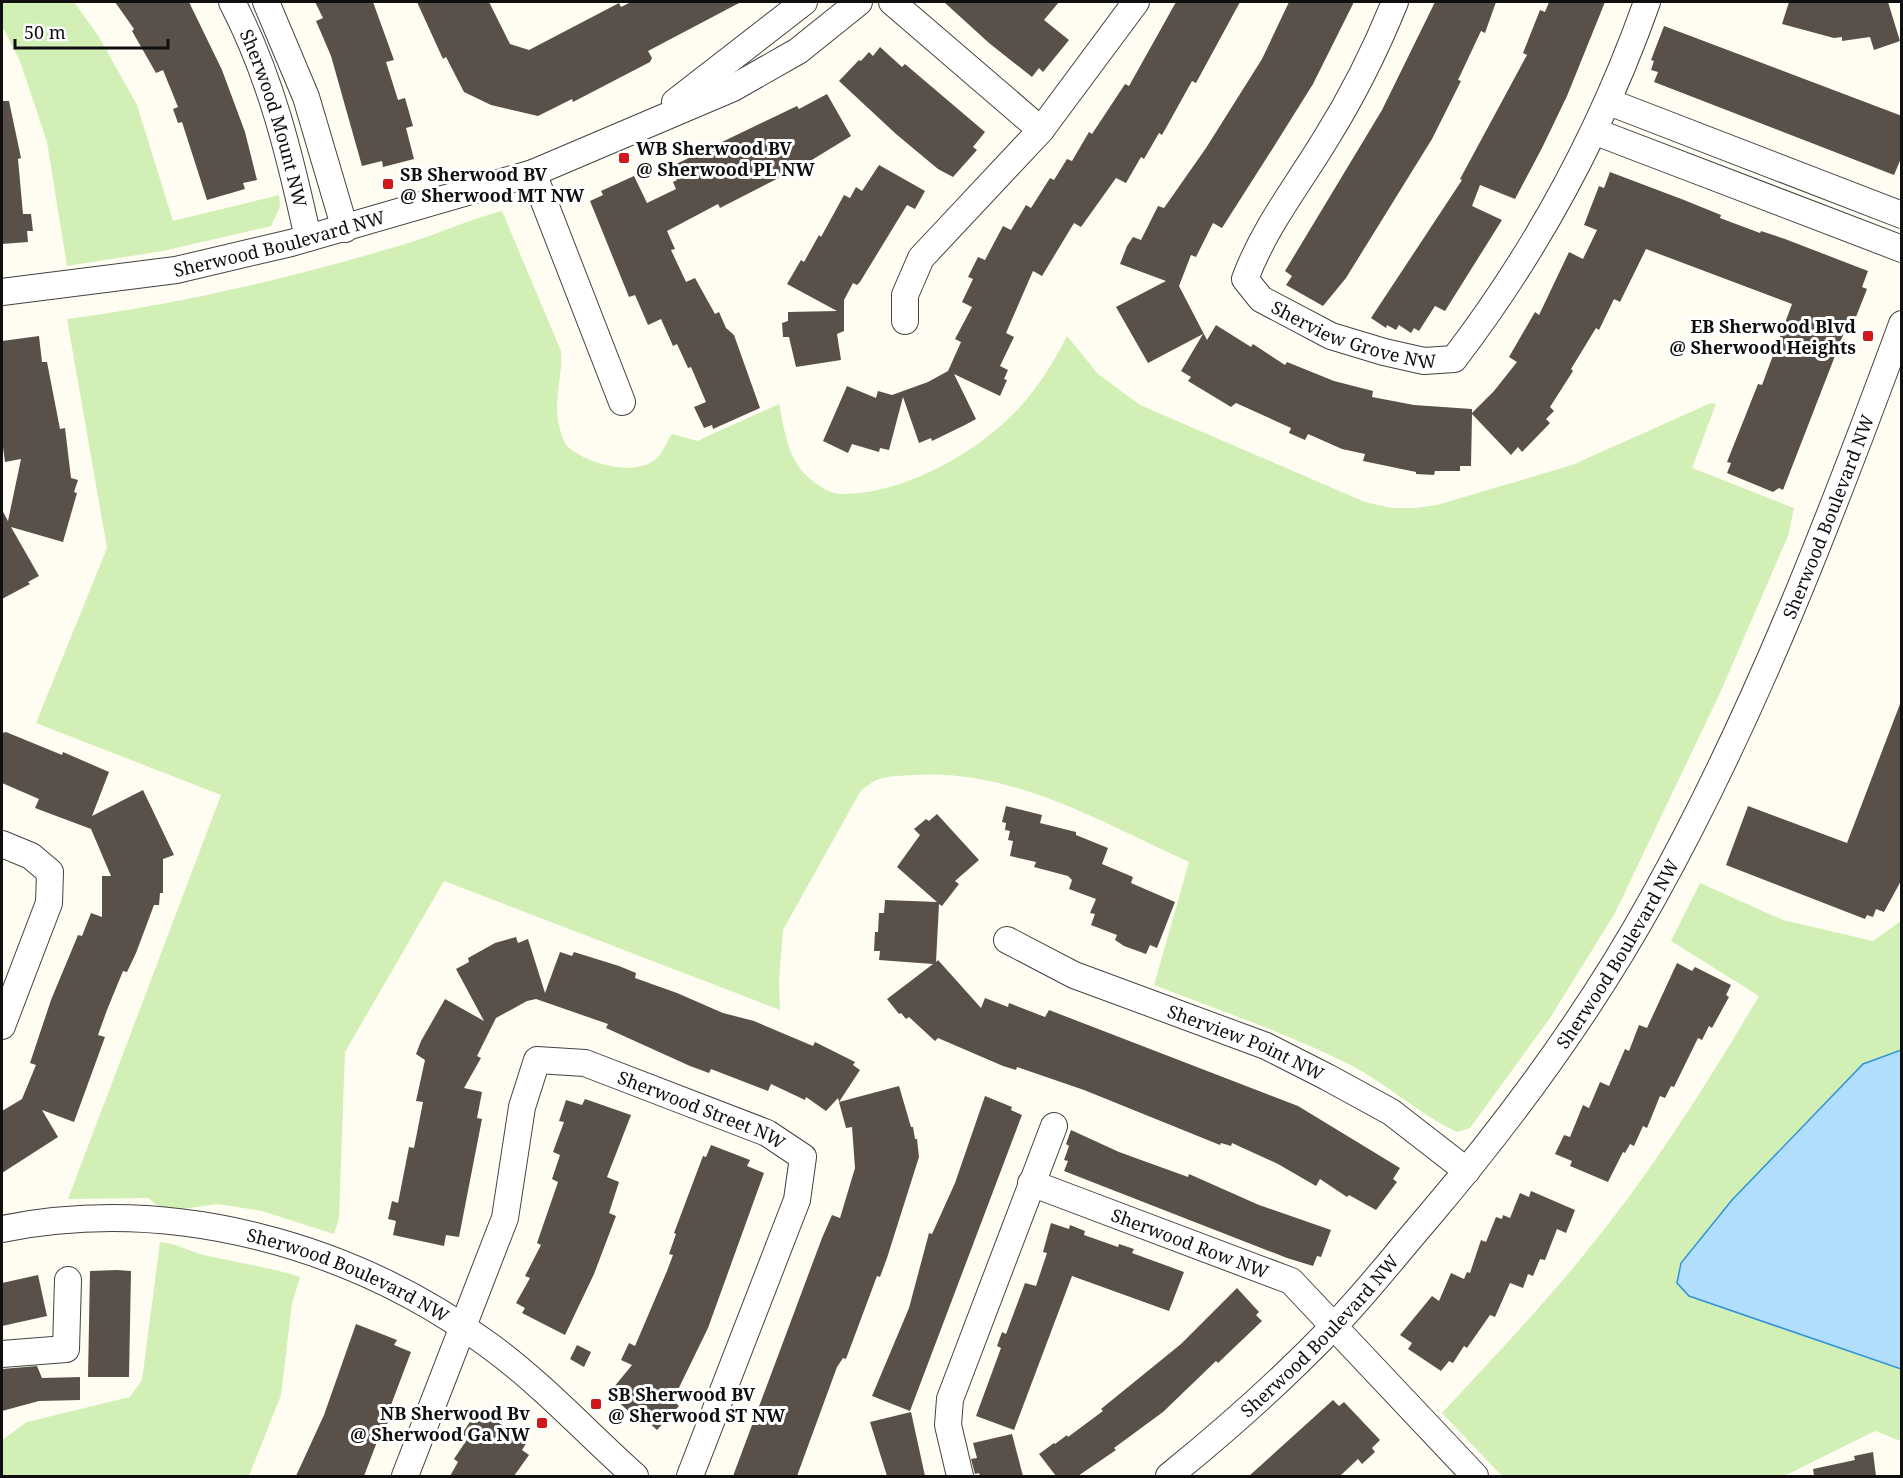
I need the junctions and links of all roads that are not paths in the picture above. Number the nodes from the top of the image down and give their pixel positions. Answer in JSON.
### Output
{"nodes":[{"id":1,"x":232,"y":2,"type":"edge"},
{"id":2,"x":266,"y":2,"type":"edge"},
{"id":3,"x":804,"y":2,"type":"edge"},
{"id":4,"x":859,"y":2,"type":"edge"},
{"id":5,"x":891,"y":2,"type":"edge"},
{"id":6,"x":1136,"y":2,"type":"edge"},
{"id":7,"x":1395,"y":2,"type":"edge"},
{"id":8,"x":1647,"y":2,"type":"edge"},
{"id":9,"x":1609,"y":102,"type":"junction"},
{"id":10,"x":649,"y":123,"type":"junction"},
{"id":11,"x":1041,"y":130,"type":"junction"},
{"id":12,"x":1596,"y":132,"type":"junction"},
{"id":13,"x":533,"y":173,"type":"junction"},
{"id":14,"x":1902,"y":215,"type":"edge"},
{"id":15,"x":345,"y":229,"type":"junction"},
{"id":16,"x":308,"y":238,"type":"junction"},
{"id":17,"x":1902,"y":249,"type":"edge"},
{"id":18,"x":2,"y":292,"type":"edge"},
{"id":19,"x":905,"y":321,"type":"dead end"},
{"id":20,"x":1902,"y":324,"type":"edge"},
{"id":21,"x":622,"y":402,"type":"dead end"},
{"id":22,"x":2,"y":844,"type":"edge"},
{"id":23,"x":1007,"y":940,"type":"dead end"},
{"id":24,"x":2,"y":1026,"type":"edge"},
{"id":25,"x":1054,"y":1126,"type":"dead end"},
{"id":26,"x":1467,"y":1171,"type":"junction"},
{"id":27,"x":1031,"y":1183,"type":"junction"},
{"id":28,"x":2,"y":1229,"type":"edge"},
{"id":29,"x":68,"y":1280,"type":"dead end"},
{"id":30,"x":462,"y":1326,"type":"junction"},
{"id":31,"x":1335,"y":1326,"type":"junction"},
{"id":32,"x":2,"y":1354,"type":"edge"},
{"id":33,"x":405,"y":1476,"type":"edge"},
{"id":34,"x":634,"y":1476,"type":"edge"},
{"id":35,"x":690,"y":1476,"type":"edge"},
{"id":36,"x":960,"y":1476,"type":"edge"},
{"id":37,"x":1168,"y":1476,"type":"edge"},
{"id":38,"x":1474,"y":1476,"type":"edge"}],
"edges":[{"from":1,"to":16,"type":"street","name":"Sherwood Mount NW"},
{"from":2,"to":15,"type":"street","name":"Sherwood Mount NW"},
{"from":3,"to":10,"type":"street","name":"Sherwood Boulevard NW"},
{"from":4,"to":10,"type":"street","name":"Sherwood Boulevard NW"},
{"from":5,"to":11,"type":"street"},
{"from":6,"to":11,"type":"street"},
{"from":7,"to":12,"type":"street","name":"Sherview Grove NW"},
{"from":8,"to":9,"type":"street","name":"Sherview Grove NW"},
{"from":9,"to":12,"type":"street","name":"Sherview Grove NW"},
{"from":9,"to":14,"type":"street"},
{"from":10,"to":13,"type":"street","name":"Sherwood Boulevard NW"},
{"from":11,"to":19,"type":"street"},
{"from":12,"to":17,"type":"street"},
{"from":13,"to":15,"type":"street","name":"Sherwood Boulevard NW"},
{"from":13,"to":21,"type":"street"},
{"from":15,"to":16,"type":"street","name":"Sherwood Boulevard NW"},
{"from":16,"to":18,"type":"street","name":"Sherwood Boulevard NW"},
{"from":20,"to":26,"type":"street","name":"Sherwood Boulevard NW"},
{"from":22,"to":24,"type":"street"},
{"from":23,"to":26,"type":"street","name":"Sherview Point NW"},
{"from":25,"to":27,"type":"street"},
{"from":26,"to":31,"type":"street","name":"Sherwood Boulevard NW"},
{"from":27,"to":31,"type":"street","name":"Sherwood Row NW"},
{"from":27,"to":36,"type":"street"},
{"from":28,"to":30,"type":"street","name":"Sherwood Boulevard NW"},
{"from":29,"to":32,"type":"street"},
{"from":30,"to":33,"type":"street"},
{"from":30,"to":34,"type":"street","name":"Sherwood Boulevard NW"},
{"from":30,"to":35,"type":"street","name":"Sherwood Street NW"},
{"from":31,"to":37,"type":"street","name":"Sherwood Boulevard NW"},
{"from":31,"to":38,"type":"street","name":"Sherwood Row NW"}]}
